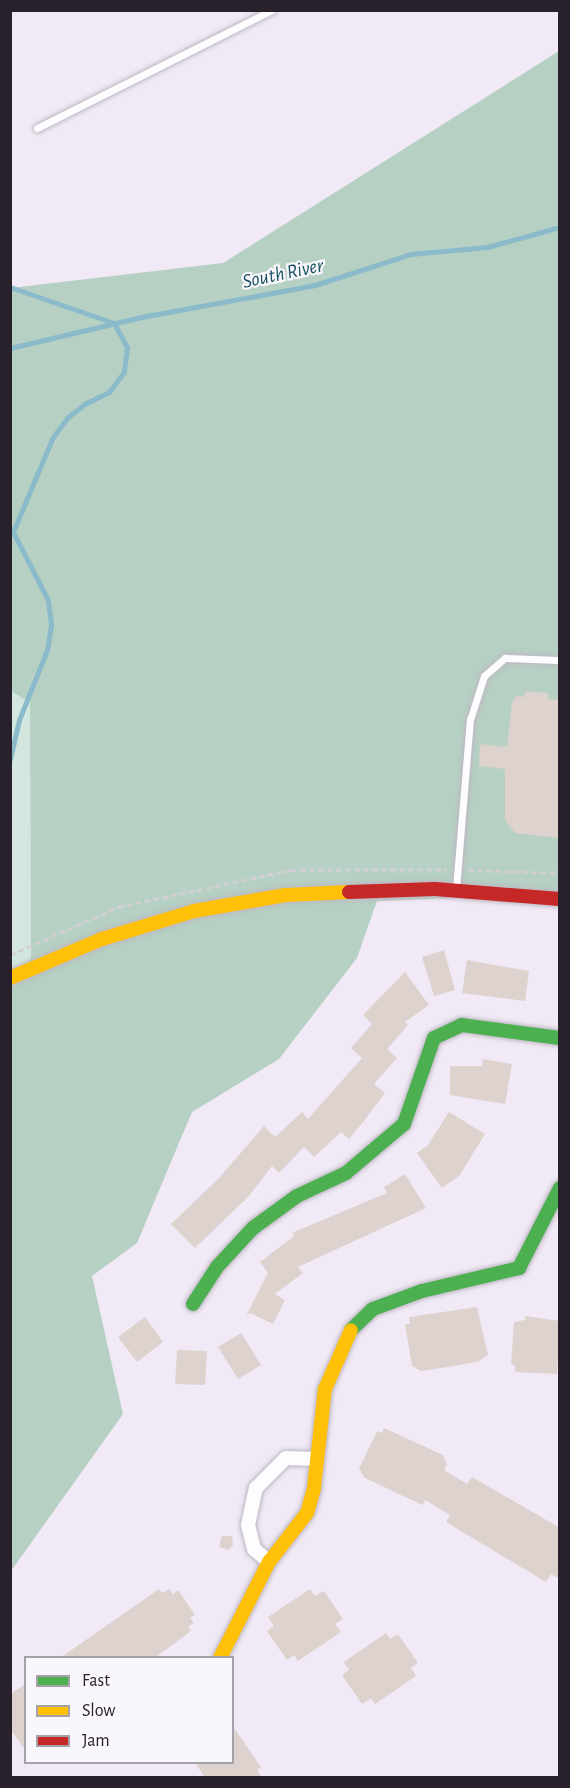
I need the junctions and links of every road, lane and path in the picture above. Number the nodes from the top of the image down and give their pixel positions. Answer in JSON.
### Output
{"nodes":[{"id":1,"x":272,"y":10,"type":"edge"},
{"id":2,"x":37,"y":128,"type":"dead end"},
{"id":3,"x":560,"y":660,"type":"edge"},
{"id":4,"x":456,"y":891,"type":"junction"},
{"id":5,"x":560,"y":899,"type":"edge"},
{"id":6,"x":10,"y":978,"type":"edge"},
{"id":7,"x":560,"y":1038,"type":"edge"},
{"id":8,"x":560,"y":1188,"type":"edge"},
{"id":9,"x":194,"y":1304,"type":"dead end"},
{"id":10,"x":315,"y":1459,"type":"junction"},
{"id":11,"x":269,"y":1562,"type":"junction"},
{"id":12,"x":221,"y":1656,"type":"edge"}],
"edges":[{"from":1,"to":2,"type":"lane"},
{"from":3,"to":4,"type":"lane"},
{"from":4,"to":5,"type":"street"},
{"from":4,"to":6,"type":"street"},
{"from":7,"to":9,"type":"street"},
{"from":8,"to":10,"type":"street"},
{"from":10,"to":11,"type":"street"},
{"from":10,"to":11,"type":"street"},
{"from":11,"to":12,"type":"street"}]}
